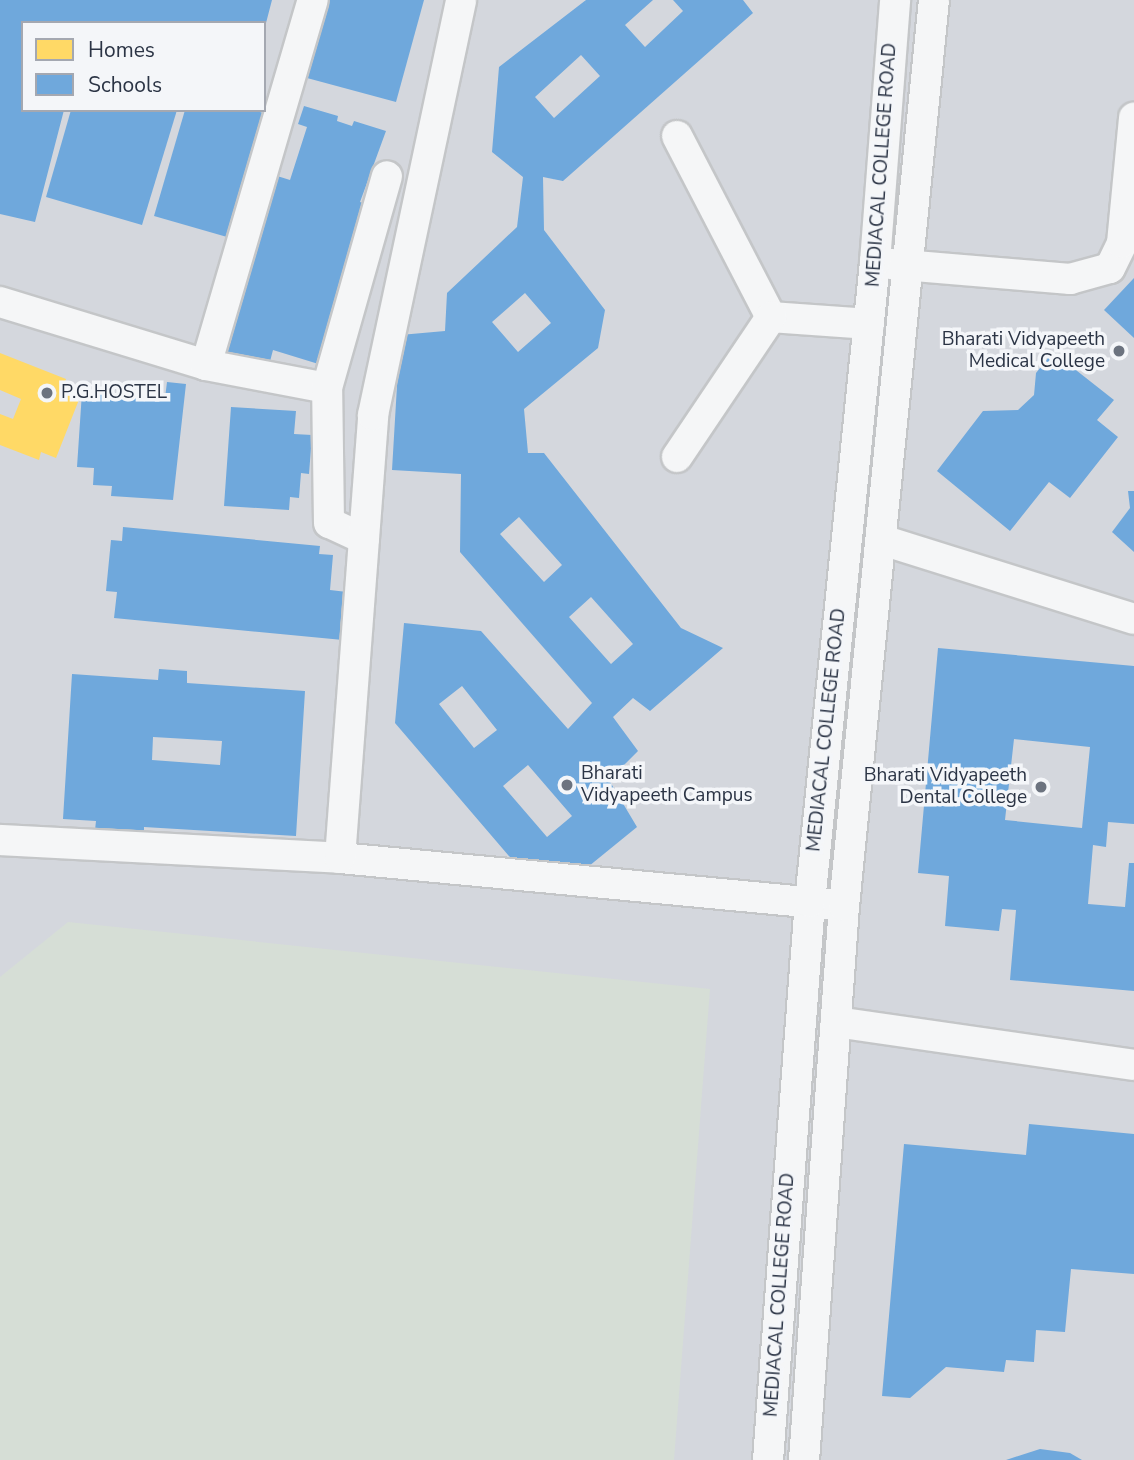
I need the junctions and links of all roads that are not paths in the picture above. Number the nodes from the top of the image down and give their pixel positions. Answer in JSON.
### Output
{"nodes":[{"id":1,"x":313,"y":0,"type":"edge"},
{"id":2,"x":461,"y":0,"type":"edge"},
{"id":3,"x":895,"y":0,"type":"edge"},
{"id":4,"x":934,"y":0,"type":"edge"},
{"id":5,"x":1134,"y":118,"type":"edge"},
{"id":6,"x":677,"y":136,"type":"dead end"},
{"id":7,"x":387,"y":176,"type":"dead end"},
{"id":8,"x":875,"y":262,"type":"junction"},
{"id":9,"x":911,"y":267,"type":"junction"},
{"id":10,"x":0,"y":302,"type":"edge"},
{"id":11,"x":771,"y":317,"type":"junction"},
{"id":12,"x":869,"y":324,"type":"junction"},
{"id":13,"x":206,"y":365,"type":"junction"},
{"id":14,"x":327,"y":388,"type":"junction"},
{"id":15,"x":677,"y":457,"type":"dead end"},
{"id":16,"x":364,"y":539,"type":"junction"},
{"id":17,"x":883,"y":540,"type":"junction"},
{"id":18,"x":1134,"y":619,"type":"edge"},
{"id":19,"x":0,"y":840,"type":"edge"},
{"id":20,"x":340,"y":858,"type":"junction"},
{"id":21,"x":810,"y":902,"type":"junction"},
{"id":22,"x":844,"y":906,"type":"junction"},
{"id":23,"x":836,"y":1022,"type":"junction"},
{"id":24,"x":1134,"y":1065,"type":"edge"},
{"id":25,"x":768,"y":1460,"type":"edge"},
{"id":26,"x":804,"y":1460,"type":"edge"}],
"edges":[{"from":1,"to":13,"type":"lane"},
{"from":2,"to":16,"type":"lane"},
{"from":3,"to":8,"type":"lane","name":"MEDIACAL COLLEGE ROAD"},
{"from":4,"to":9,"type":"lane"},
{"from":5,"to":9,"type":"lane"},
{"from":6,"to":11,"type":"lane"},
{"from":7,"to":14,"type":"lane"},
{"from":8,"to":9,"type":"lane"},
{"from":8,"to":12,"type":"lane","name":"MEDIACAL COLLEGE ROAD"},
{"from":9,"to":17,"type":"lane"},
{"from":10,"to":13,"type":"lane"},
{"from":11,"to":12,"type":"lane"},
{"from":11,"to":15,"type":"lane"},
{"from":12,"to":21,"type":"lane","name":"MEDIACAL COLLEGE ROAD"},
{"from":13,"to":14,"type":"lane"},
{"from":14,"to":16,"type":"lane"},
{"from":16,"to":20,"type":"lane"},
{"from":17,"to":18,"type":"lane"},
{"from":17,"to":22,"type":"lane"},
{"from":19,"to":20,"type":"lane"},
{"from":20,"to":21,"type":"lane"},
{"from":21,"to":22,"type":"lane"},
{"from":21,"to":25,"type":"lane","name":"MEDIACAL COLLEGE ROAD"},
{"from":22,"to":23,"type":"lane"},
{"from":23,"to":24,"type":"lane"},
{"from":23,"to":26,"type":"lane"}]}
